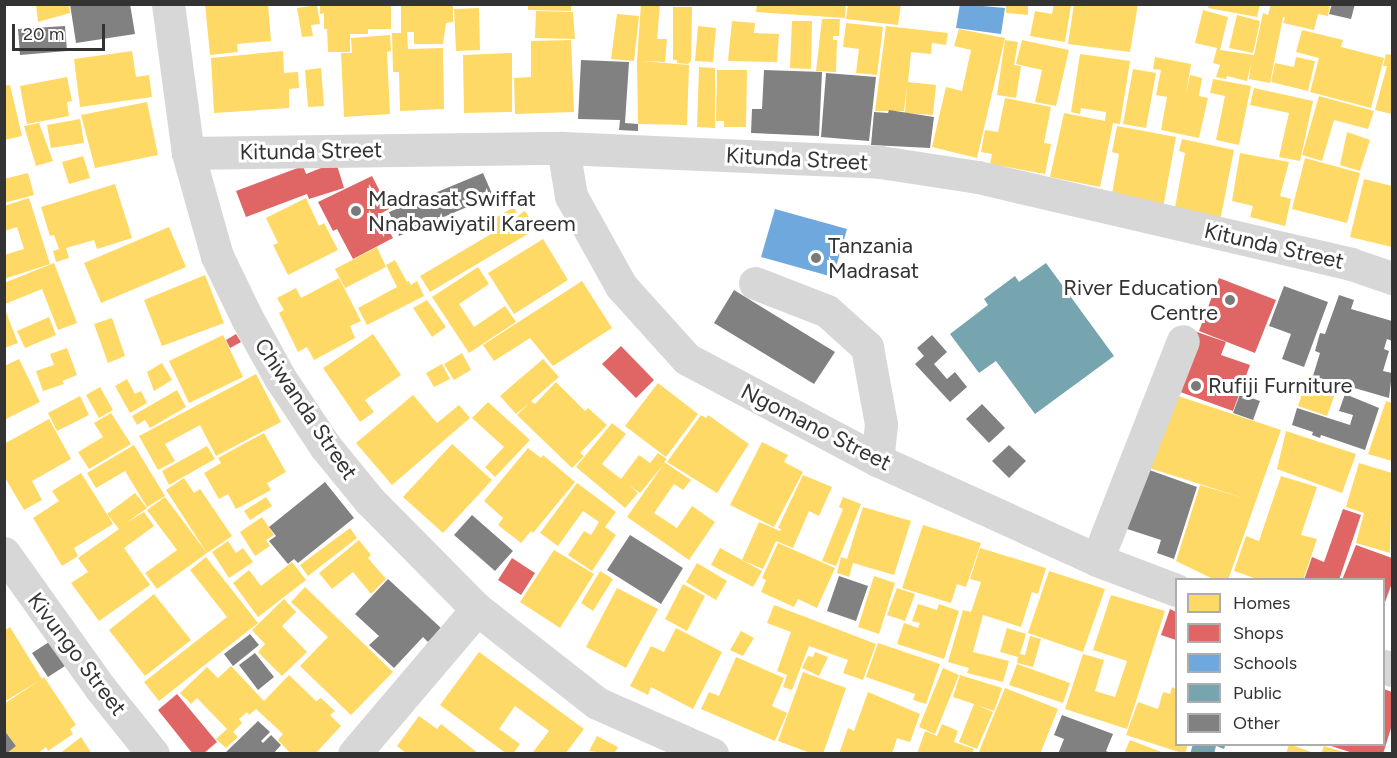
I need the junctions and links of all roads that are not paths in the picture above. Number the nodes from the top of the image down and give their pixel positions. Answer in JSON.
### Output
{"nodes":[{"id":1,"x":168,"y":4,"type":"edge"},
{"id":2,"x":563,"y":148,"type":"junction"},
{"id":3,"x":188,"y":153,"type":"junction"},
{"id":4,"x":1392,"y":278,"type":"edge"},
{"id":5,"x":755,"y":283,"type":"dead end"},
{"id":6,"x":1183,"y":341,"type":"dead end"},
{"id":7,"x":877,"y":460,"type":"junction"},
{"id":8,"x":4,"y":553,"type":"edge"},
{"id":9,"x":1097,"y":560,"type":"junction"},
{"id":10,"x":1175,"y":590,"type":"edge"},
{"id":11,"x":477,"y":609,"type":"junction"},
{"id":12,"x":153,"y":753,"type":"edge"},
{"id":13,"x":354,"y":753,"type":"edge"},
{"id":14,"x":712,"y":753,"type":"edge"}],
"edges":[{"from":1,"to":3,"type":"street","name":"Chiwanda Street"},
{"from":2,"to":3,"type":"street","name":"Kitunda Street"},
{"from":2,"to":4,"type":"street","name":"Kitunda Street"},
{"from":2,"to":7,"type":"street","name":"Ngomano Street"},
{"from":3,"to":11,"type":"street","name":"Chiwanda Street"},
{"from":5,"to":7,"type":"street"},
{"from":6,"to":9,"type":"street"},
{"from":7,"to":9,"type":"street","name":"Ngomano Street"},
{"from":8,"to":12,"type":"street","name":"Kivungo Street"},
{"from":9,"to":10,"type":"street","name":"Ngomano Street"},
{"from":11,"to":13,"type":"street"},
{"from":11,"to":14,"type":"street","name":"Chiwanda Street"}]}
